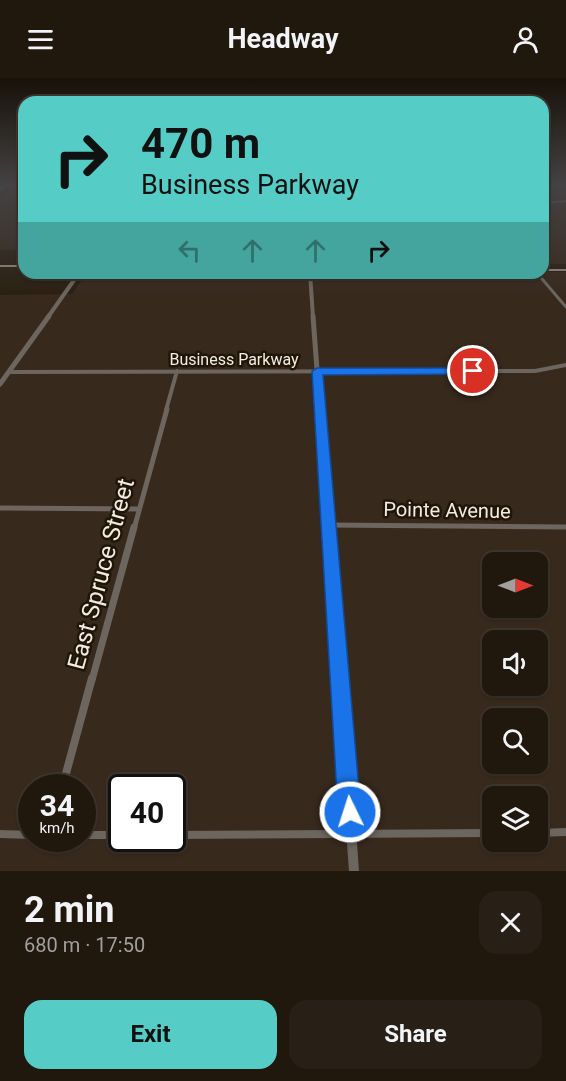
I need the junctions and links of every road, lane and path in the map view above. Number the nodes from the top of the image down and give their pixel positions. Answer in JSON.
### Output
{"nodes":[{"id":1,"x":18,"y":267,"type":"edge"},
{"id":2,"x":549,"y":267,"type":"edge"},
{"id":3,"x":0,"y":268,"type":"edge"},
{"id":4,"x":566,"y":268,"type":"edge"},
{"id":5,"x":549,"y":269,"type":"edge"},
{"id":6,"x":75,"y":279,"type":"edge"},
{"id":7,"x":310,"y":279,"type":"edge"},
{"id":8,"x":542,"y":279,"type":"edge"},
{"id":9,"x":566,"y":307,"type":"edge"},
{"id":10,"x":566,"y":364,"type":"edge"},
{"id":11,"x":177,"y":371,"type":"junction"},
{"id":12,"x":317,"y":371,"type":"junction"},
{"id":13,"x":9,"y":372,"type":"junction"},
{"id":14,"x":0,"y":384,"type":"edge"},
{"id":15,"x":0,"y":508,"type":"edge"},
{"id":16,"x":139,"y":509,"type":"junction"},
{"id":17,"x":327,"y":525,"type":"junction"},
{"id":18,"x":566,"y":527,"type":"edge"},
{"id":19,"x":66,"y":774,"type":"edge"},
{"id":20,"x":566,"y":832,"type":"edge"},
{"id":21,"x":482,"y":833,"type":"edge"},
{"id":22,"x":548,"y":833,"type":"edge"},
{"id":23,"x":0,"y":834,"type":"edge"},
{"id":24,"x":18,"y":834,"type":"edge"},
{"id":25,"x":186,"y":835,"type":"edge"},
{"id":26,"x":351,"y":835,"type":"junction"},
{"id":27,"x":354,"y":871,"type":"edge"}],
"edges":[{"from":1,"to":3,"type":"main road"},
{"from":2,"to":4,"type":"main road"},
{"from":4,"to":5,"type":"main road"},
{"from":6,"to":13,"type":"street"},
{"from":7,"to":12,"type":"street"},
{"from":8,"to":9,"type":"street"},
{"from":10,"to":12,"type":"street","name":"Business Parkway"},
{"from":11,"to":12,"type":"street","name":"Business Parkway"},
{"from":11,"to":13,"type":"street","name":"Business Parkway"},
{"from":11,"to":16,"type":"street","name":"East Spruce Street"},
{"from":12,"to":17,"type":"street"},
{"from":13,"to":14,"type":"street"},
{"from":15,"to":16,"type":"street"},
{"from":16,"to":19,"type":"street","name":"East Spruce Street"},
{"from":17,"to":18,"type":"street","name":"Pointe Avenue"},
{"from":17,"to":26,"type":"street"},
{"from":20,"to":22,"type":"street"},
{"from":21,"to":26,"type":"street"},
{"from":23,"to":24,"type":"street"},
{"from":25,"to":26,"type":"street"},
{"from":26,"to":27,"type":"street"}]}
